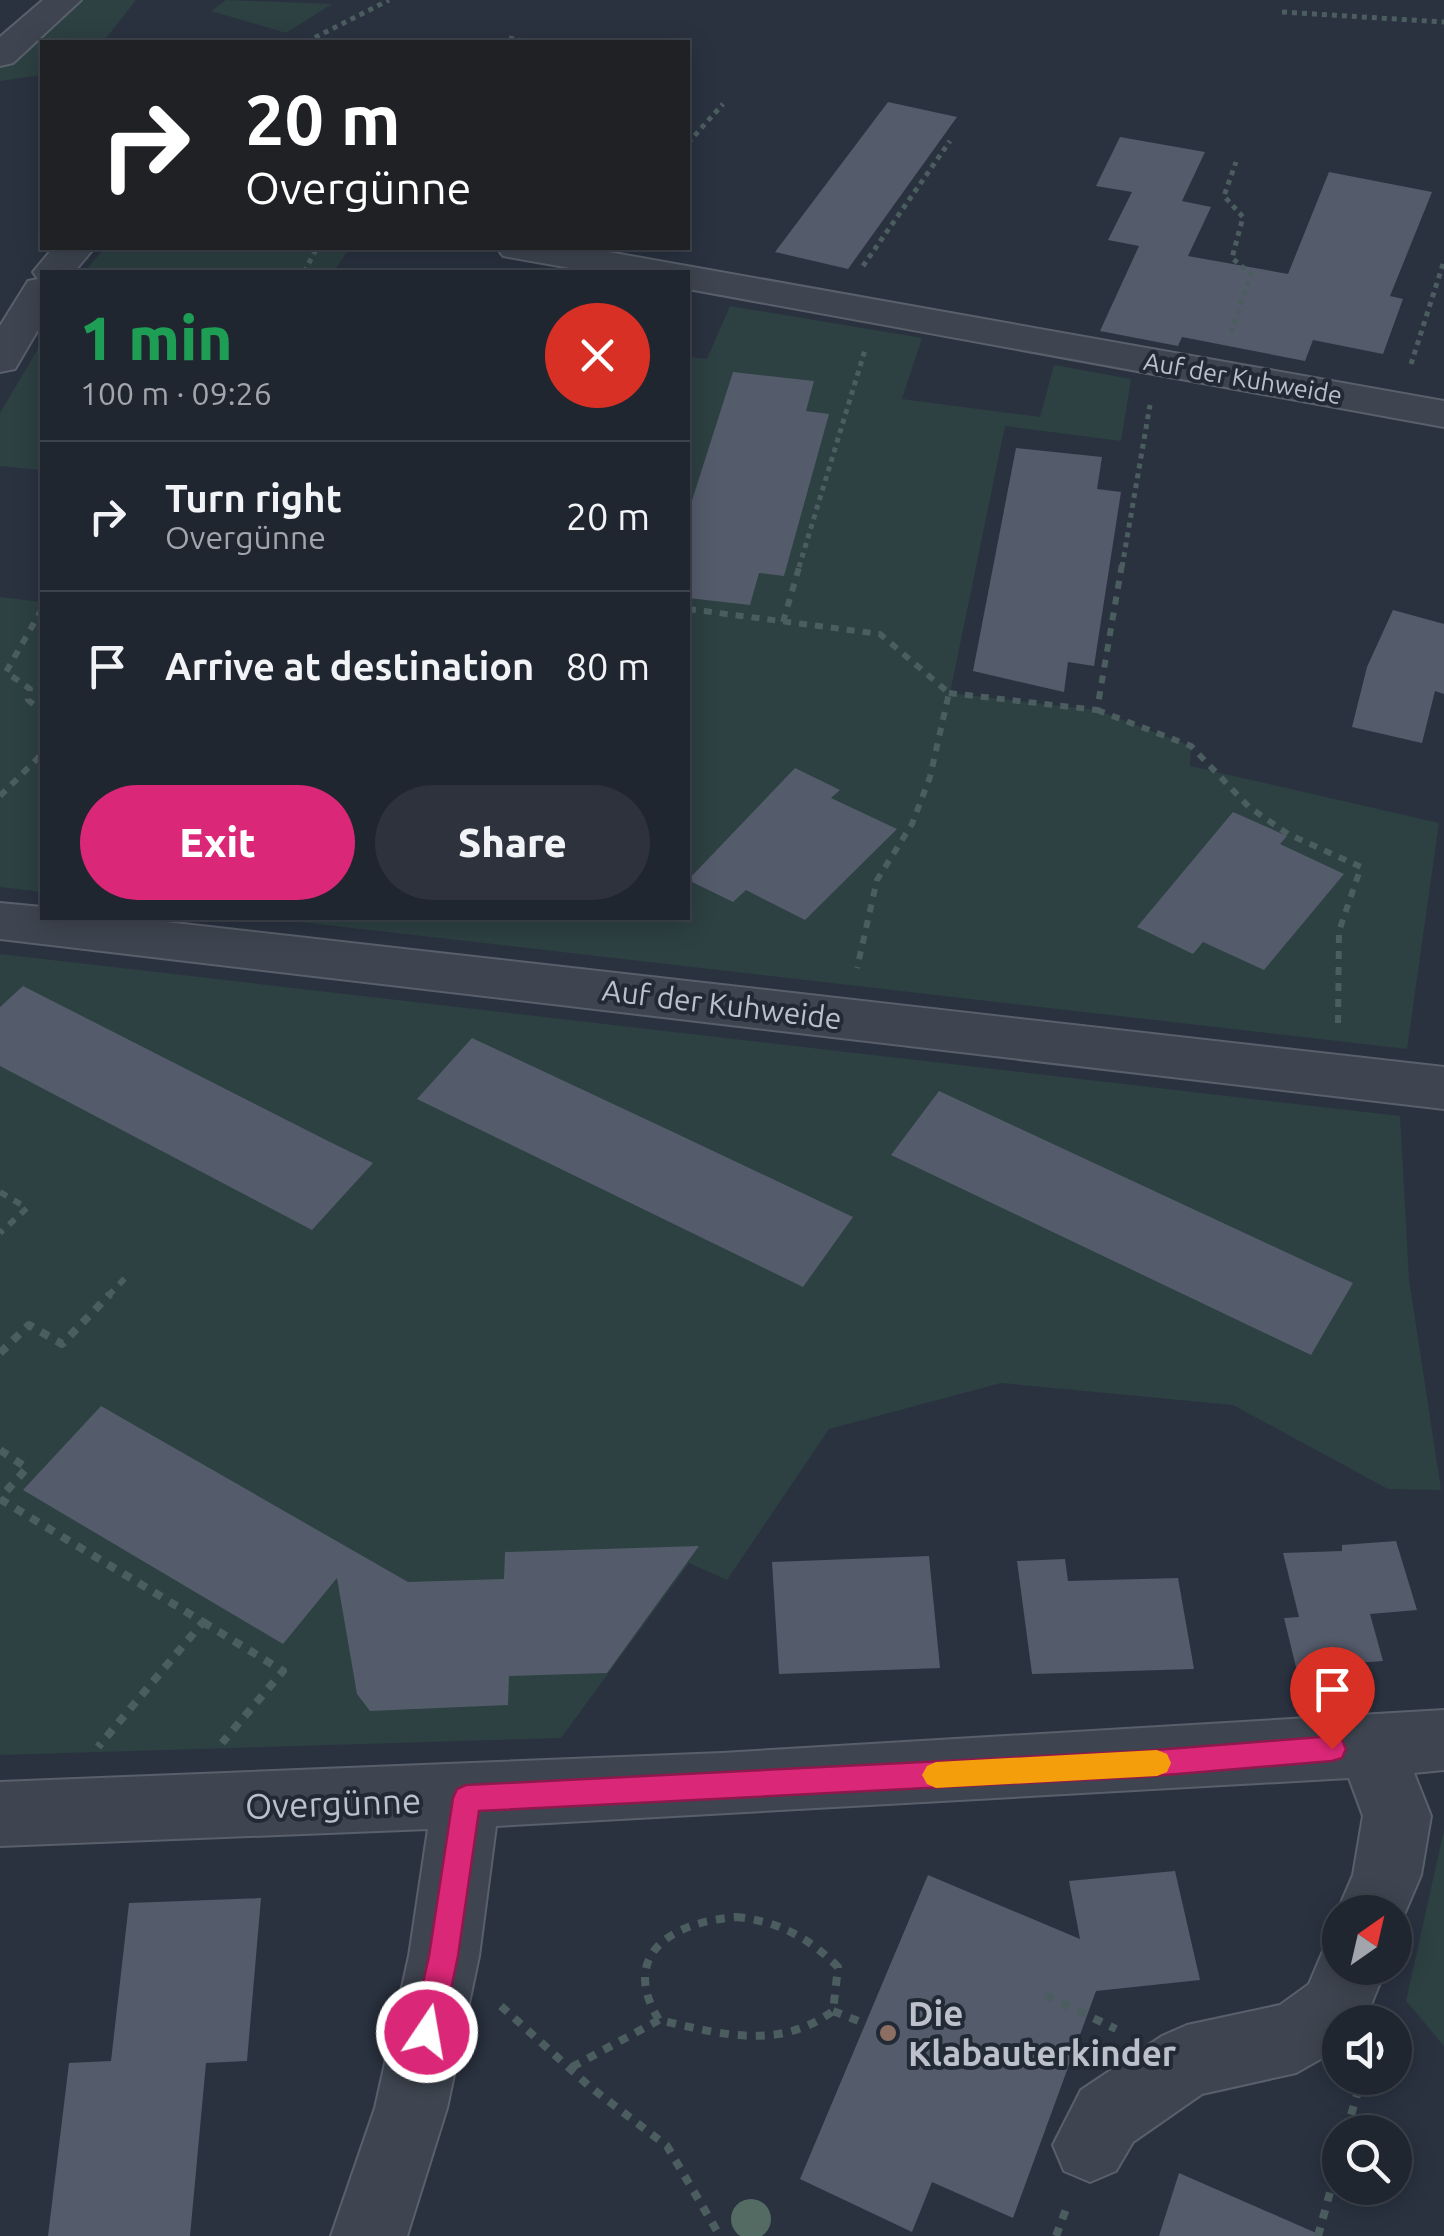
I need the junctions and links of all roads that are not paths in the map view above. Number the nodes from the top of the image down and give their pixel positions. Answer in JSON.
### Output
{"nodes":[{"id":1,"x":64,"y":0,"type":"edge"},
{"id":2,"x":0,"y":55,"type":"edge"},
{"id":3,"x":72,"y":250,"type":"edge"},
{"id":4,"x":529,"y":250,"type":"edge"},
{"id":5,"x":55,"y":270,"type":"edge"},
{"id":6,"x":650,"y":270,"type":"edge"},
{"id":7,"x":690,"y":277,"type":"edge"},
{"id":8,"x":40,"y":293,"type":"edge"},
{"id":9,"x":0,"y":360,"type":"edge"},
{"id":10,"x":1444,"y":414,"type":"edge"},
{"id":11,"x":0,"y":921,"type":"edge"},
{"id":12,"x":1444,"y":1088,"type":"edge"},
{"id":13,"x":1444,"y":1740,"type":"edge"},
{"id":14,"x":1370,"y":1746,"type":"junction"},
{"id":15,"x":466,"y":1798,"type":"junction"},
{"id":16,"x":0,"y":1814,"type":"edge"},
{"id":17,"x":1379,"y":1895,"type":"edge"},
{"id":18,"x":1344,"y":1985,"type":"edge"},
{"id":19,"x":1090,"y":2145,"type":"dead end"},
{"id":20,"x":369,"y":2236,"type":"edge"}],
"edges":[{"from":1,"to":2,"type":"street"},
{"from":3,"to":5,"type":"street"},
{"from":4,"to":6,"type":"street"},
{"from":7,"to":10,"type":"street","name":"Auf der Kuhweide"},
{"from":8,"to":9,"type":"street"},
{"from":11,"to":12,"type":"street","name":"Auf der Kuhweide"},
{"from":13,"to":14,"type":"street","name":"Overgünne"},
{"from":14,"to":15,"type":"street","name":"Overgünne"},
{"from":14,"to":17,"type":"street"},
{"from":15,"to":16,"type":"street","name":"Overgünne"},
{"from":15,"to":20,"type":"street"},
{"from":18,"to":19,"type":"street"}]}
